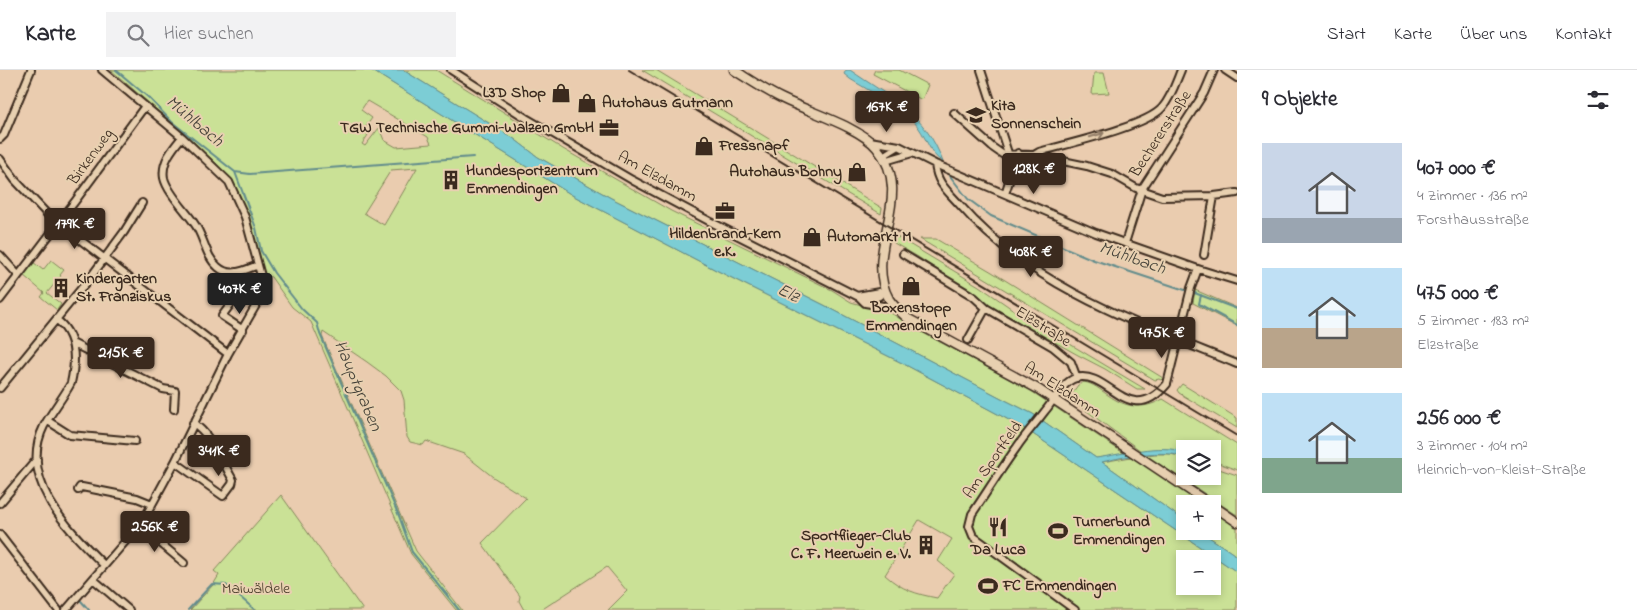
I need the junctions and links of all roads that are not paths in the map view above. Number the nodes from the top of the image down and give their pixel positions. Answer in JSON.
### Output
{"nodes":[{"id":1,"x":31,"y":70,"type":"edge"},
{"id":2,"x":102,"y":70,"type":"edge"},
{"id":3,"x":451,"y":70,"type":"edge"},
{"id":4,"x":734,"y":70,"type":"edge"},
{"id":5,"x":981,"y":70,"type":"edge"},
{"id":6,"x":1181,"y":70,"type":"edge"},
{"id":7,"x":1214,"y":70,"type":"edge"},
{"id":8,"x":1224,"y":70,"type":"edge"},
{"id":9,"x":1237,"y":78,"type":"edge"},
{"id":10,"x":145,"y":106,"type":"junction"},
{"id":11,"x":954,"y":113,"type":"dead end"},
{"id":12,"x":182,"y":137,"type":"junction"},
{"id":13,"x":0,"y":139,"type":"edge"},
{"id":14,"x":870,"y":141,"type":"junction"},
{"id":15,"x":899,"y":146,"type":"junction"},
{"id":16,"x":912,"y":153,"type":"junction"},
{"id":17,"x":1008,"y":153,"type":"junction"},
{"id":18,"x":1018,"y":153,"type":"junction"},
{"id":19,"x":1034,"y":156,"type":"junction"},
{"id":20,"x":0,"y":159,"type":"edge"},
{"id":21,"x":885,"y":161,"type":"junction"},
{"id":22,"x":935,"y":164,"type":"junction"},
{"id":23,"x":1142,"y":189,"type":"junction"},
{"id":24,"x":1237,"y":193,"type":"edge"},
{"id":25,"x":1005,"y":194,"type":"junction"},
{"id":26,"x":1214,"y":196,"type":"junction"},
{"id":27,"x":142,"y":203,"type":"dead end"},
{"id":28,"x":59,"y":223,"type":"junction"},
{"id":29,"x":1125,"y":243,"type":"junction"},
{"id":30,"x":903,"y":254,"type":"dead end"},
{"id":31,"x":0,"y":255,"type":"edge"},
{"id":32,"x":1204,"y":255,"type":"dead end"},
{"id":33,"x":104,"y":259,"type":"junction"},
{"id":34,"x":258,"y":265,"type":"junction"},
{"id":35,"x":1198,"y":269,"type":"junction"},
{"id":36,"x":18,"y":275,"type":"junction"},
{"id":37,"x":1237,"y":281,"type":"edge"},
{"id":38,"x":885,"y":291,"type":"junction"},
{"id":39,"x":239,"y":293,"type":"dead end"},
{"id":40,"x":857,"y":296,"type":"junction"},
{"id":41,"x":0,"y":300,"type":"edge"},
{"id":42,"x":896,"y":308,"type":"junction"},
{"id":43,"x":986,"y":308,"type":"junction"},
{"id":44,"x":57,"y":320,"type":"junction"},
{"id":45,"x":243,"y":330,"type":"junction"},
{"id":46,"x":968,"y":340,"type":"dead end"},
{"id":47,"x":1178,"y":340,"type":"junction"},
{"id":48,"x":74,"y":344,"type":"junction"},
{"id":49,"x":228,"y":354,"type":"junction"},
{"id":50,"x":1237,"y":364,"type":"edge"},
{"id":51,"x":1077,"y":378,"type":"junction"},
{"id":52,"x":0,"y":388,"type":"edge"},
{"id":53,"x":1054,"y":399,"type":"junction"},
{"id":54,"x":174,"y":409,"type":"dead end"},
{"id":55,"x":48,"y":421,"type":"junction"},
{"id":56,"x":193,"y":423,"type":"junction"},
{"id":57,"x":136,"y":441,"type":"dead end"},
{"id":58,"x":37,"y":458,"type":"junction"},
{"id":59,"x":175,"y":462,"type":"junction"},
{"id":60,"x":78,"y":490,"type":"dead end"},
{"id":61,"x":1196,"y":495,"type":"edge"},
{"id":62,"x":0,"y":503,"type":"edge"},
{"id":63,"x":152,"y":504,"type":"junction"},
{"id":64,"x":1221,"y":512,"type":"edge"},
{"id":65,"x":1237,"y":522,"type":"edge"},
{"id":66,"x":140,"y":526,"type":"junction"},
{"id":67,"x":0,"y":535,"type":"edge"},
{"id":68,"x":184,"y":564,"type":"dead end"},
{"id":69,"x":104,"y":565,"type":"junction"},
{"id":70,"x":93,"y":579,"type":"junction"},
{"id":71,"x":58,"y":610,"type":"edge"},
{"id":72,"x":66,"y":610,"type":"edge"},
{"id":73,"x":129,"y":610,"type":"edge"},
{"id":74,"x":1075,"y":610,"type":"edge"}],
"edges":[{"from":1,"to":13,"type":"street"},
{"from":2,"to":10,"type":"street"},
{"from":3,"to":40,"type":"street","name":"Am Elzdamm"},
{"from":4,"to":14,"type":"main road"},
{"from":5,"to":17,"type":"street"},
{"from":19,"to":6,"type":"street","one_way":true},
{"from":7,"to":23,"type":"street","name":"Bechererstraße"},
{"from":8,"to":9,"type":"street"},
{"from":10,"to":12,"type":"street"},
{"from":10,"to":28,"type":"street","name":"Birkenweg"},
{"from":11,"to":17,"type":"street"},
{"from":12,"to":34,"type":"street"},
{"from":12,"to":34,"type":"street"},
{"from":14,"to":15,"type":"street"},
{"from":14,"to":21,"type":"main road","name":"Am Elzdamm"},
{"from":15,"to":16,"type":"street"},
{"from":15,"to":21,"type":"street"},
{"from":16,"to":21,"type":"street"},
{"from":16,"to":22,"type":"street"},
{"from":17,"to":18,"type":"street"},
{"from":18,"to":19,"type":"street"},
{"from":18,"to":25,"type":"street"},
{"from":19,"to":23,"type":"street"},
{"from":20,"to":28,"type":"street"},
{"from":21,"to":38,"type":"main road","name":"Am Elzdamm"},
{"from":22,"to":25,"type":"street"},
{"from":22,"to":47,"type":"street"},
{"from":23,"to":26,"type":"street"},
{"from":23,"to":29,"type":"street","name":"Bechererstraße"},
{"from":24,"to":26,"type":"street"},
{"from":25,"to":29,"type":"street"},
{"from":26,"to":32,"type":"street"},
{"from":27,"to":33,"type":"street"},
{"from":28,"to":33,"type":"street"},
{"from":28,"to":36,"type":"street","name":"Birkenweg"},
{"from":29,"to":35,"type":"street"},
{"from":30,"to":43,"type":"street","name":"Elzstraße"},
{"from":31,"to":36,"type":"street"},
{"from":33,"to":44,"type":"street"},
{"from":33,"to":49,"type":"street"},
{"from":34,"to":45,"type":"street"},
{"from":35,"to":37,"type":"street"},
{"from":35,"to":47,"type":"street"},
{"from":36,"to":41,"type":"street","name":"Birkenweg"},
{"from":38,"to":40,"type":"street"},
{"from":38,"to":42,"type":"main road","name":"Am Elzdamm"},
{"from":39,"to":45,"type":"street"},
{"from":40,"to":42,"type":"street","name":"Am Elzdamm"},
{"from":42,"to":53,"type":"main road","name":"Am Elzdamm"},
{"from":43,"to":46,"type":"street"},
{"from":43,"to":51,"type":"street","name":"Elzstraße"},
{"from":44,"to":48,"type":"street"},
{"from":44,"to":52,"type":"street"},
{"from":45,"to":49,"type":"street"},
{"from":47,"to":50,"type":"street"},
{"from":47,"to":51,"type":"street"},
{"from":48,"to":54,"type":"street"},
{"from":48,"to":55,"type":"street"},
{"from":49,"to":56,"type":"street"},
{"from":51,"to":53,"type":"street"},
{"from":53,"to":61,"type":"main road","name":"Am Elzdamm"},
{"from":53,"to":74,"type":"street","name":"Am Sportfeld"},
{"from":55,"to":57,"type":"street"},
{"from":55,"to":58,"type":"street"},
{"from":56,"to":59,"type":"street"},
{"from":56,"to":59,"type":"street"},
{"from":58,"to":62,"type":"street"},
{"from":58,"to":69,"type":"street"},
{"from":59,"to":63,"type":"street"},
{"from":60,"to":63,"type":"street"},
{"from":63,"to":66,"type":"street"},
{"from":64,"to":65,"type":"main road","name":"Am Elzdamm"},
{"from":66,"to":68,"type":"street"},
{"from":66,"to":69,"type":"street"},
{"from":67,"to":71,"type":"street"},
{"from":69,"to":70,"type":"street"},
{"from":70,"to":72,"type":"street"},
{"from":70,"to":73,"type":"street"}]}
